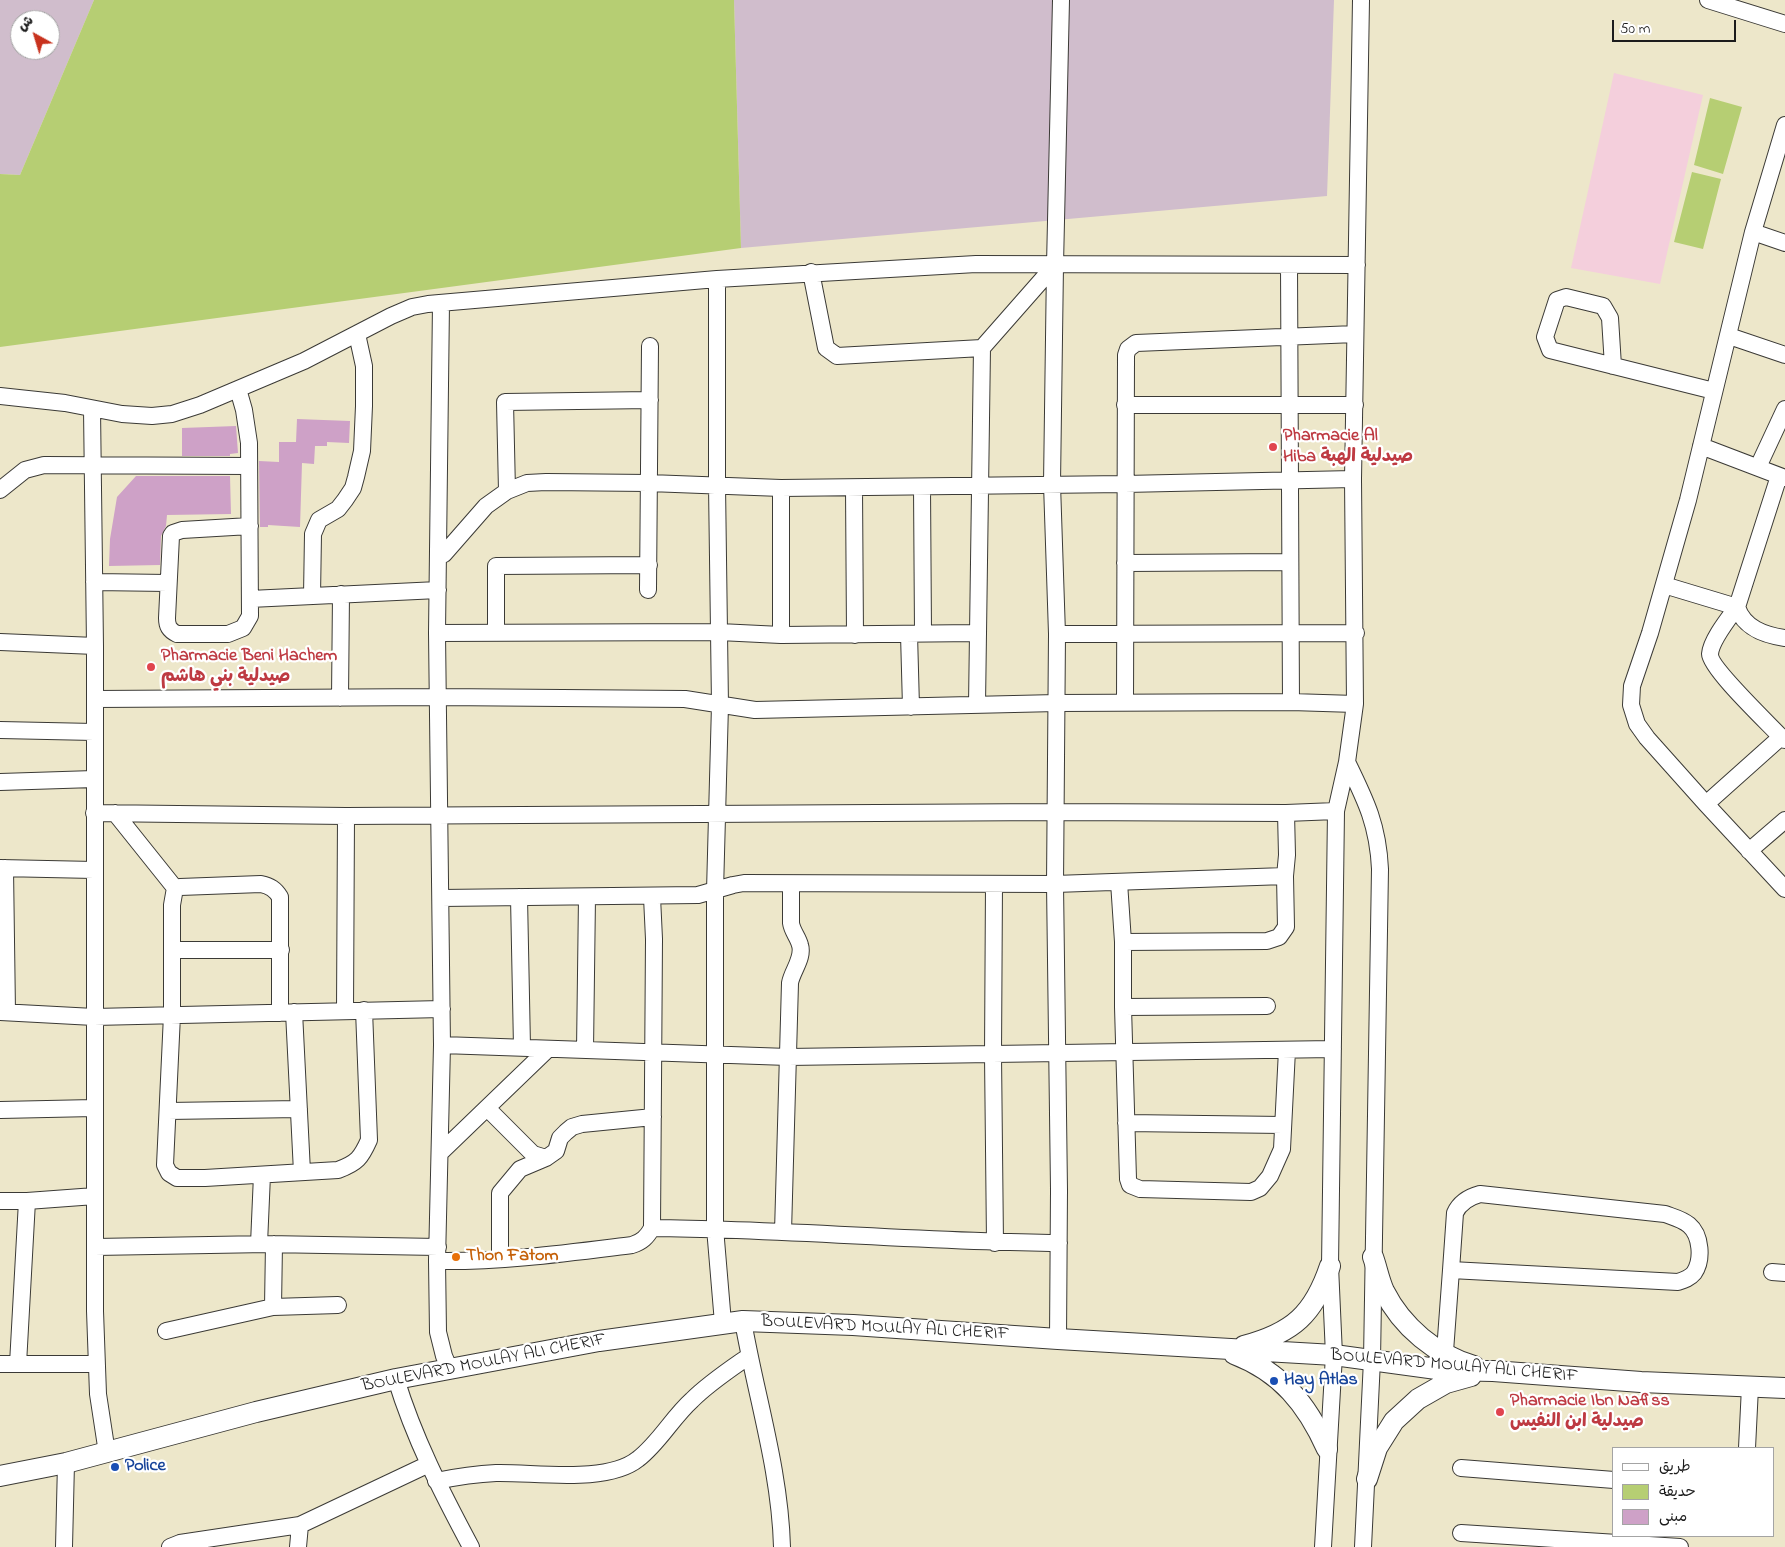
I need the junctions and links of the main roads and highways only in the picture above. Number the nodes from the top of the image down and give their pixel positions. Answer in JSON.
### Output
{"nodes":[{"id":1,"x":1373,"y":1257,"type":"road end"},
{"id":2,"x":1330,"y":1266,"type":"road end"},
{"id":3,"x":1222,"y":1350,"type":"junction"},
{"id":4,"x":1445,"y":1362,"type":"junction"},
{"id":5,"x":1502,"y":1372,"type":"junction"},
{"id":6,"x":1785,"y":1388,"type":"edge"},
{"id":7,"x":1327,"y":1450,"type":"road end"},
{"id":8,"x":0,"y":1476,"type":"edge"},
{"id":9,"x":1366,"y":1479,"type":"road end"}],
"edges":[{"from":1,"to":4,"type":"main road"},
{"from":2,"to":3,"type":"main road"},
{"from":3,"to":4,"type":"main road","name":"BOULEVARD MOULAY ALI CHERIF"},
{"from":3,"to":7,"type":"main road"},
{"from":3,"to":8,"type":"main road","name":"BOULEVARD MOULAY ALI CHERIF"},
{"from":4,"to":5,"type":"main road","name":"BOULEVARD MOULAY ALI CHERIF"},
{"from":5,"to":6,"type":"main road","name":"BOULEVARD MOULAY ALI CHERIF"},
{"from":5,"to":9,"type":"main road"}]}
